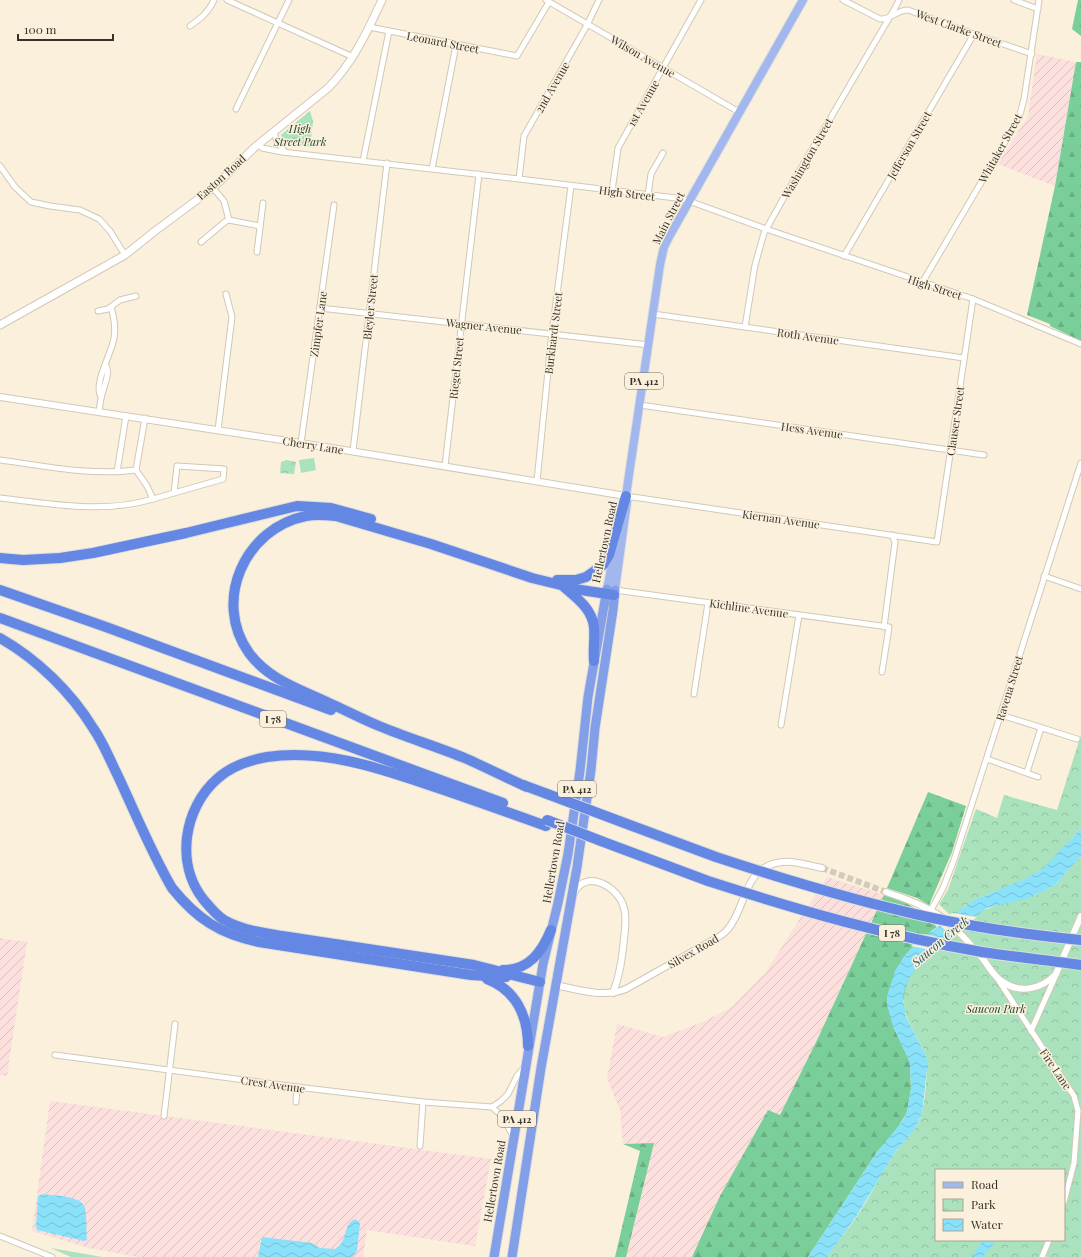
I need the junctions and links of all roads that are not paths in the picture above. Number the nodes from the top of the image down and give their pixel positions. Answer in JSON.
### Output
{"nodes":[{"id":1,"x":214,"y":0,"type":"edge"},
{"id":2,"x":227,"y":0,"type":"edge"},
{"id":3,"x":289,"y":0,"type":"edge"},
{"id":4,"x":382,"y":0,"type":"edge"},
{"id":5,"x":599,"y":0,"type":"edge"},
{"id":6,"x":701,"y":0,"type":"edge"},
{"id":7,"x":803,"y":0,"type":"edge"},
{"id":8,"x":843,"y":0,"type":"edge"},
{"id":9,"x":899,"y":0,"type":"edge"},
{"id":10,"x":1014,"y":0,"type":"edge"},
{"id":11,"x":1039,"y":0,"type":"edge"},
{"id":12,"x":547,"y":1,"type":"edge"},
{"id":13,"x":234,"y":2,"type":"edge"},
{"id":14,"x":1038,"y":9,"type":"junction"},
{"id":15,"x":891,"y":16,"type":"junction"},
{"id":16,"x":278,"y":23,"type":"junction"},
{"id":17,"x":587,"y":25,"type":"junction"},
{"id":18,"x":190,"y":26,"type":"dead end"},
{"id":19,"x":369,"y":27,"type":"junction"},
{"id":20,"x":389,"y":31,"type":"junction"},
{"id":21,"x":974,"y":34,"type":"junction"},
{"id":22,"x":456,"y":45,"type":"junction"},
{"id":23,"x":1032,"y":54,"type":"junction"},
{"id":24,"x":353,"y":57,"type":"junction"},
{"id":25,"x":663,"y":68,"type":"junction"},
{"id":26,"x":236,"y":110,"type":"dead end"},
{"id":27,"x":740,"y":112,"type":"junction"},
{"id":28,"x":274,"y":132,"type":"junction"},
{"id":29,"x":259,"y":144,"type":"junction"},
{"id":30,"x":284,"y":152,"type":"junction"},
{"id":31,"x":663,"y":153,"type":"dead end"},
{"id":32,"x":363,"y":161,"type":"junction"},
{"id":33,"x":387,"y":163,"type":"junction"},
{"id":34,"x":0,"y":166,"type":"edge"},
{"id":35,"x":432,"y":169,"type":"junction"},
{"id":36,"x":479,"y":174,"type":"junction"},
{"id":37,"x":518,"y":179,"type":"junction"},
{"id":38,"x":571,"y":186,"type":"junction"},
{"id":39,"x":213,"y":188,"type":"junction"},
{"id":40,"x":612,"y":191,"type":"junction"},
{"id":41,"x":648,"y":195,"type":"junction"},
{"id":42,"x":689,"y":201,"type":"junction"},
{"id":43,"x":263,"y":204,"type":"dead end"},
{"id":44,"x":334,"y":205,"type":"dead end"},
{"id":45,"x":229,"y":220,"type":"junction"},
{"id":46,"x":260,"y":226,"type":"junction"},
{"id":47,"x":766,"y":229,"type":"junction"},
{"id":48,"x":201,"y":242,"type":"dead end"},
{"id":49,"x":257,"y":252,"type":"dead end"},
{"id":50,"x":126,"y":255,"type":"junction"},
{"id":51,"x":844,"y":256,"type":"junction"},
{"id":52,"x":922,"y":283,"type":"junction"},
{"id":53,"x":226,"y":294,"type":"dead end"},
{"id":54,"x":136,"y":296,"type":"dead end"},
{"id":55,"x":973,"y":299,"type":"junction"},
{"id":56,"x":111,"y":307,"type":"junction"},
{"id":57,"x":320,"y":308,"type":"junction"},
{"id":58,"x":98,"y":311,"type":"dead end"},
{"id":59,"x":370,"y":314,"type":"junction"},
{"id":60,"x":653,"y":314,"type":"junction"},
{"id":61,"x":461,"y":324,"type":"junction"},
{"id":62,"x":0,"y":325,"type":"edge"},
{"id":63,"x":745,"y":327,"type":"junction"},
{"id":64,"x":552,"y":334,"type":"junction"},
{"id":65,"x":1081,"y":344,"type":"edge"},
{"id":66,"x":649,"y":345,"type":"junction"},
{"id":67,"x":964,"y":358,"type":"junction"},
{"id":68,"x":0,"y":397,"type":"edge"},
{"id":69,"x":640,"y":405,"type":"junction"},
{"id":70,"x":99,"y":412,"type":"junction"},
{"id":71,"x":126,"y":416,"type":"junction"},
{"id":72,"x":145,"y":418,"type":"junction"},
{"id":73,"x":218,"y":430,"type":"junction"},
{"id":74,"x":301,"y":442,"type":"junction"},
{"id":75,"x":950,"y":450,"type":"junction"},
{"id":76,"x":353,"y":451,"type":"junction"},
{"id":77,"x":984,"y":455,"type":"dead end"},
{"id":78,"x":0,"y":460,"type":"edge"},
{"id":79,"x":1081,"y":463,"type":"edge"},
{"id":80,"x":445,"y":466,"type":"junction"},
{"id":81,"x":136,"y":470,"type":"junction"},
{"id":82,"x":117,"y":472,"type":"junction"},
{"id":83,"x":1079,"y":478,"type":"edge"},
{"id":84,"x":537,"y":481,"type":"junction"},
{"id":85,"x":174,"y":493,"type":"junction"},
{"id":86,"x":626,"y":496,"type":"junction"},
{"id":87,"x":0,"y":498,"type":"edge"},
{"id":88,"x":153,"y":499,"type":"junction"},
{"id":89,"x":892,"y":536,"type":"junction"},
{"id":90,"x":937,"y":542,"type":"joint"},
{"id":91,"x":0,"y":558,"type":"edge"},
{"id":92,"x":1044,"y":576,"type":"junction"},
{"id":93,"x":560,"y":583,"type":"junction"},
{"id":94,"x":1081,"y":589,"type":"edge"},
{"id":95,"x":0,"y":590,"type":"edge"},
{"id":96,"x":610,"y":592,"type":"junction"},
{"id":97,"x":708,"y":603,"type":"junction"},
{"id":98,"x":799,"y":615,"type":"junction"},
{"id":99,"x":0,"y":618,"type":"edge"},
{"id":100,"x":884,"y":627,"type":"junction"},
{"id":101,"x":0,"y":638,"type":"edge"},
{"id":102,"x":594,"y":661,"type":"junction"},
{"id":103,"x":882,"y":672,"type":"dead end"},
{"id":104,"x":694,"y":694,"type":"dead end"},
{"id":105,"x":1001,"y":715,"type":"junction"},
{"id":106,"x":781,"y":725,"type":"dead end"},
{"id":107,"x":1041,"y":728,"type":"junction"},
{"id":108,"x":1077,"y":739,"type":"dead end"},
{"id":109,"x":987,"y":759,"type":"junction"},
{"id":110,"x":1027,"y":772,"type":"junction"},
{"id":111,"x":1038,"y":777,"type":"dead end"},
{"id":112,"x":528,"y":787,"type":"junction"},
{"id":113,"x":546,"y":823,"type":"junction"},
{"id":114,"x":822,"y":868,"type":"tunnel mouth"},
{"id":115,"x":886,"y":892,"type":"tunnel mouth"},
{"id":116,"x":571,"y":906,"type":"junction"},
{"id":117,"x":931,"y":910,"type":"junction"},
{"id":118,"x":1081,"y":916,"type":"edge"},
{"id":119,"x":551,"y":930,"type":"junction"},
{"id":120,"x":1081,"y":940,"type":"edge"},
{"id":121,"x":1081,"y":965,"type":"edge"},
{"id":122,"x":494,"y":970,"type":"junction"},
{"id":123,"x":1058,"y":970,"type":"junction"},
{"id":124,"x":471,"y":975,"type":"junction"},
{"id":125,"x":995,"y":975,"type":"junction"},
{"id":126,"x":540,"y":982,"type":"junction"},
{"id":127,"x":556,"y":985,"type":"junction"},
{"id":128,"x":613,"y":993,"type":"junction"},
{"id":129,"x":175,"y":1024,"type":"dead end"},
{"id":130,"x":1031,"y":1031,"type":"junction"},
{"id":131,"x":528,"y":1046,"type":"junction"},
{"id":132,"x":55,"y":1055,"type":"dead end"},
{"id":133,"x":524,"y":1067,"type":"junction"},
{"id":134,"x":170,"y":1070,"type":"junction"},
{"id":135,"x":297,"y":1087,"type":"junction"},
{"id":136,"x":296,"y":1102,"type":"dead end"},
{"id":137,"x":424,"y":1102,"type":"junction"},
{"id":138,"x":492,"y":1107,"type":"junction"},
{"id":139,"x":164,"y":1116,"type":"dead end"},
{"id":140,"x":514,"y":1138,"type":"junction"},
{"id":141,"x":420,"y":1146,"type":"dead end"},
{"id":142,"x":1065,"y":1198,"type":"edge"},
{"id":143,"x":0,"y":1236,"type":"edge"},
{"id":144,"x":1049,"y":1241,"type":"edge"},
{"id":145,"x":52,"y":1257,"type":"edge"},
{"id":146,"x":494,"y":1257,"type":"edge"},
{"id":147,"x":512,"y":1257,"type":"edge"},
{"id":148,"x":1042,"y":1257,"type":"edge"}],
"edges":[{"from":1,"to":18,"type":"street"},
{"from":2,"to":13,"type":"street"},
{"from":3,"to":16,"type":"street"},
{"from":4,"to":19,"type":"main road","name":"Easton Road"},
{"from":5,"to":17,"type":"street","name":"2nd Avenue"},
{"from":6,"to":25,"type":"street","name":"1st Avenue"},
{"from":7,"to":27,"type":"main road","name":"Main Street","number":"PA 412"},
{"from":8,"to":15,"type":"street","name":"West Clarke Street"},
{"from":9,"to":15,"type":"street","name":"Washington Street"},
{"from":10,"to":14,"type":"street"},
{"from":11,"to":14,"type":"street","name":"Whitaker Street"},
{"from":12,"to":17,"type":"street","name":"Wilson Avenue"},
{"from":12,"to":22,"type":"street","name":"Leonard Street"},
{"from":13,"to":16,"type":"street"},
{"from":14,"to":23,"type":"street","name":"Whitaker Street"},
{"from":15,"to":21,"type":"street","name":"West Clarke Street"},
{"from":15,"to":47,"type":"street","name":"Washington Street"},
{"from":16,"to":24,"type":"street"},
{"from":16,"to":26,"type":"street"},
{"from":17,"to":25,"type":"street","name":"Wilson Avenue"},
{"from":17,"to":37,"type":"street","name":"2nd Avenue"},
{"from":19,"to":20,"type":"street","name":"Leonard Street"},
{"from":19,"to":24,"type":"main road","name":"Easton Road"},
{"from":20,"to":22,"type":"street","name":"Leonard Street"},
{"from":20,"to":32,"type":"street"},
{"from":21,"to":23,"type":"street","name":"West Clarke Street"},
{"from":21,"to":51,"type":"street","name":"Jefferson Street"},
{"from":22,"to":35,"type":"street"},
{"from":23,"to":52,"type":"street","name":"Whitaker Street"},
{"from":24,"to":28,"type":"main road","name":"Easton Road"},
{"from":25,"to":27,"type":"street","name":"Wilson Avenue"},
{"from":25,"to":40,"type":"street","name":"1st Avenue"},
{"from":27,"to":42,"type":"main road","name":"Main Street","number":"PA 412"},
{"from":28,"to":29,"type":"main road","name":"Easton Road"},
{"from":28,"to":30,"type":"street"},
{"from":29,"to":30,"type":"street","name":"High Street"},
{"from":29,"to":39,"type":"main road","name":"Easton Road"},
{"from":30,"to":32,"type":"street","name":"High Street"},
{"from":31,"to":41,"type":"street"},
{"from":32,"to":33,"type":"street","name":"High Street"},
{"from":33,"to":35,"type":"street","name":"High Street"},
{"from":33,"to":59,"type":"street","name":"Bleyler Street"},
{"from":34,"to":50,"type":"street"},
{"from":35,"to":36,"type":"street","name":"High Street"},
{"from":36,"to":37,"type":"street","name":"High Street"},
{"from":36,"to":61,"type":"street","name":"Riegel Street"},
{"from":37,"to":38,"type":"street","name":"High Street"},
{"from":38,"to":40,"type":"street","name":"High Street"},
{"from":38,"to":64,"type":"street","name":"Burkhardt Street"},
{"from":39,"to":45,"type":"street"},
{"from":39,"to":50,"type":"main road","name":"Easton Road"},
{"from":40,"to":41,"type":"street","name":"High Street"},
{"from":41,"to":42,"type":"street","name":"High Street"},
{"from":42,"to":47,"type":"street","name":"High Street"},
{"from":42,"to":60,"type":"main road","name":"Main Street","number":"PA 412"},
{"from":43,"to":46,"type":"street"},
{"from":44,"to":57,"type":"street","name":"Zimpfer Lane"},
{"from":45,"to":46,"type":"street"},
{"from":45,"to":48,"type":"street"},
{"from":46,"to":49,"type":"street"},
{"from":47,"to":51,"type":"street","name":"High Street"},
{"from":47,"to":63,"type":"street","name":"Washington Street"},
{"from":50,"to":62,"type":"main road","name":"Easton Road"},
{"from":51,"to":52,"type":"street","name":"High Street"},
{"from":52,"to":55,"type":"street","name":"High Street"},
{"from":53,"to":73,"type":"street"},
{"from":54,"to":56,"type":"street"},
{"from":55,"to":65,"type":"street","name":"High Street"},
{"from":55,"to":67,"type":"street","name":"Clauser Street"},
{"from":56,"to":58,"type":"street"},
{"from":56,"to":70,"type":"street"},
{"from":57,"to":59,"type":"street","name":"Wagner Avenue"},
{"from":57,"to":74,"type":"street","name":"Zimpfer Lane"},
{"from":59,"to":61,"type":"street","name":"Wagner Avenue"},
{"from":59,"to":76,"type":"street","name":"Bleyler Street"},
{"from":60,"to":63,"type":"street","name":"Roth Avenue"},
{"from":60,"to":66,"type":"main road","name":"Main Street","number":"PA 412"},
{"from":61,"to":64,"type":"street","name":"Wagner Avenue"},
{"from":61,"to":80,"type":"street","name":"Riegel Street"},
{"from":63,"to":67,"type":"street","name":"Roth Avenue"},
{"from":64,"to":66,"type":"street","name":"Wagner Avenue"},
{"from":64,"to":84,"type":"street","name":"Burkhardt Street"},
{"from":66,"to":69,"type":"main road","name":"Main Street","number":"PA 412"},
{"from":67,"to":75,"type":"street","name":"Clauser Street"},
{"from":68,"to":70,"type":"street","name":"Cherry Lane"},
{"from":69,"to":75,"type":"street","name":"Hess Avenue"},
{"from":69,"to":86,"type":"main road","name":"Main Street","number":"PA 412"},
{"from":70,"to":71,"type":"street","name":"Cherry Lane"},
{"from":71,"to":72,"type":"street","name":"Cherry Lane"},
{"from":71,"to":82,"type":"street"},
{"from":72,"to":73,"type":"street","name":"Cherry Lane"},
{"from":72,"to":81,"type":"street"},
{"from":73,"to":74,"type":"street","name":"Cherry Lane"},
{"from":74,"to":76,"type":"street","name":"Cherry Lane"},
{"from":75,"to":77,"type":"street","name":"Hess Avenue"},
{"from":75,"to":90,"type":"street","name":"Clauser Street"},
{"from":76,"to":80,"type":"street","name":"Cherry Lane"},
{"from":78,"to":82,"type":"street"},
{"from":79,"to":83,"type":"street","name":"Ravena Street"},
{"from":80,"to":84,"type":"street","name":"Cherry Lane"},
{"from":81,"to":82,"type":"street"},
{"from":81,"to":88,"type":"street"},
{"from":83,"to":92,"type":"street","name":"Ravena Street"},
{"from":84,"to":86,"type":"street","name":"Cherry Lane"},
{"from":85,"to":85,"type":"street"},
{"from":85,"to":88,"type":"street"},
{"from":86,"to":89,"type":"street","name":"Kiernan Avenue"},
{"from":86,"to":93,"type":"highway"},
{"from":86,"to":96,"type":"main road","name":"Hellertown Road","number":"PA 412"},
{"from":87,"to":88,"type":"street"},
{"from":89,"to":90,"type":"street","name":"Kiernan Avenue"},
{"from":89,"to":100,"type":"street"},
{"from":91,"to":93,"type":"highway"},
{"from":92,"to":94,"type":"street"},
{"from":92,"to":105,"type":"street","name":"Ravena Street"},
{"from":93,"to":96,"type":"highway"},
{"from":93,"to":102,"type":"highway"},
{"from":93,"to":112,"type":"highway"},
{"from":95,"to":112,"type":"highway","number":"I 78"},
{"from":96,"to":97,"type":"street","name":"Kichline Avenue"},
{"from":96,"to":102,"type":"highway","name":"Hellertown Road","number":"PA 412"},
{"from":96,"to":116,"type":"highway","name":"Hellertown Road","number":"PA 412"},
{"from":97,"to":98,"type":"street","name":"Kichline Avenue"},
{"from":97,"to":104,"type":"street"},
{"from":98,"to":100,"type":"street","name":"Kichline Avenue"},
{"from":98,"to":106,"type":"street"},
{"from":99,"to":113,"type":"highway","number":"I 78"},
{"from":100,"to":103,"type":"street"},
{"from":101,"to":124,"type":"highway"},
{"from":102,"to":119,"type":"highway","name":"Hellertown Road","number":"PA 412"},
{"from":105,"to":107,"type":"street"},
{"from":105,"to":109,"type":"street","name":"Ravena Street"},
{"from":107,"to":108,"type":"street"},
{"from":107,"to":110,"type":"street"},
{"from":109,"to":110,"type":"street"},
{"from":109,"to":117,"type":"street","name":"Ravena Street"},
{"from":110,"to":111,"type":"street"},
{"from":112,"to":120,"type":"highway","number":"I 78","bridge":true},
{"from":113,"to":121,"type":"highway","number":"I 78","bridge":true},
{"from":113,"to":122,"type":"highway"},
{"from":114,"to":128,"type":"street","name":"Silvex Road"},
{"from":115,"to":117,"type":"street"},
{"from":116,"to":127,"type":"highway","name":"Hellertown Road","number":"PA 412"},
{"from":116,"to":128,"type":"street"},
{"from":117,"to":125,"type":"street","bridge":true},
{"from":118,"to":123,"type":"street"},
{"from":119,"to":122,"type":"highway"},
{"from":119,"to":126,"type":"highway","name":"Hellertown Road","number":"PA 412"},
{"from":122,"to":126,"type":"highway"},
{"from":123,"to":125,"type":"street"},
{"from":123,"to":130,"type":"street"},
{"from":124,"to":126,"type":"highway"},
{"from":124,"to":131,"type":"highway"},
{"from":125,"to":130,"type":"street","name":"Fire Lane"},
{"from":126,"to":127,"type":"highway"},
{"from":126,"to":131,"type":"highway","name":"Hellertown Road","number":"PA 412"},
{"from":127,"to":128,"type":"street","name":"Silvex Road"},
{"from":127,"to":147,"type":"highway","name":"Hellertown Road","number":"PA 412"},
{"from":129,"to":134,"type":"street"},
{"from":130,"to":142,"type":"street","name":"Fire Lane"},
{"from":131,"to":133,"type":"highway","name":"Hellertown Road","number":"PA 412"},
{"from":132,"to":134,"type":"street","name":"Crest Avenue"},
{"from":133,"to":138,"type":"street"},
{"from":133,"to":140,"type":"highway","name":"Hellertown Road","number":"PA 412"},
{"from":134,"to":135,"type":"street","name":"Crest Avenue"},
{"from":134,"to":139,"type":"street"},
{"from":135,"to":136,"type":"street"},
{"from":135,"to":137,"type":"street","name":"Crest Avenue"},
{"from":137,"to":138,"type":"street","name":"Crest Avenue"},
{"from":137,"to":141,"type":"street"},
{"from":138,"to":140,"type":"street"},
{"from":140,"to":146,"type":"highway","name":"Hellertown Road","number":"PA 412"},
{"from":143,"to":145,"type":"street"},
{"from":144,"to":148,"type":"street"}]}
